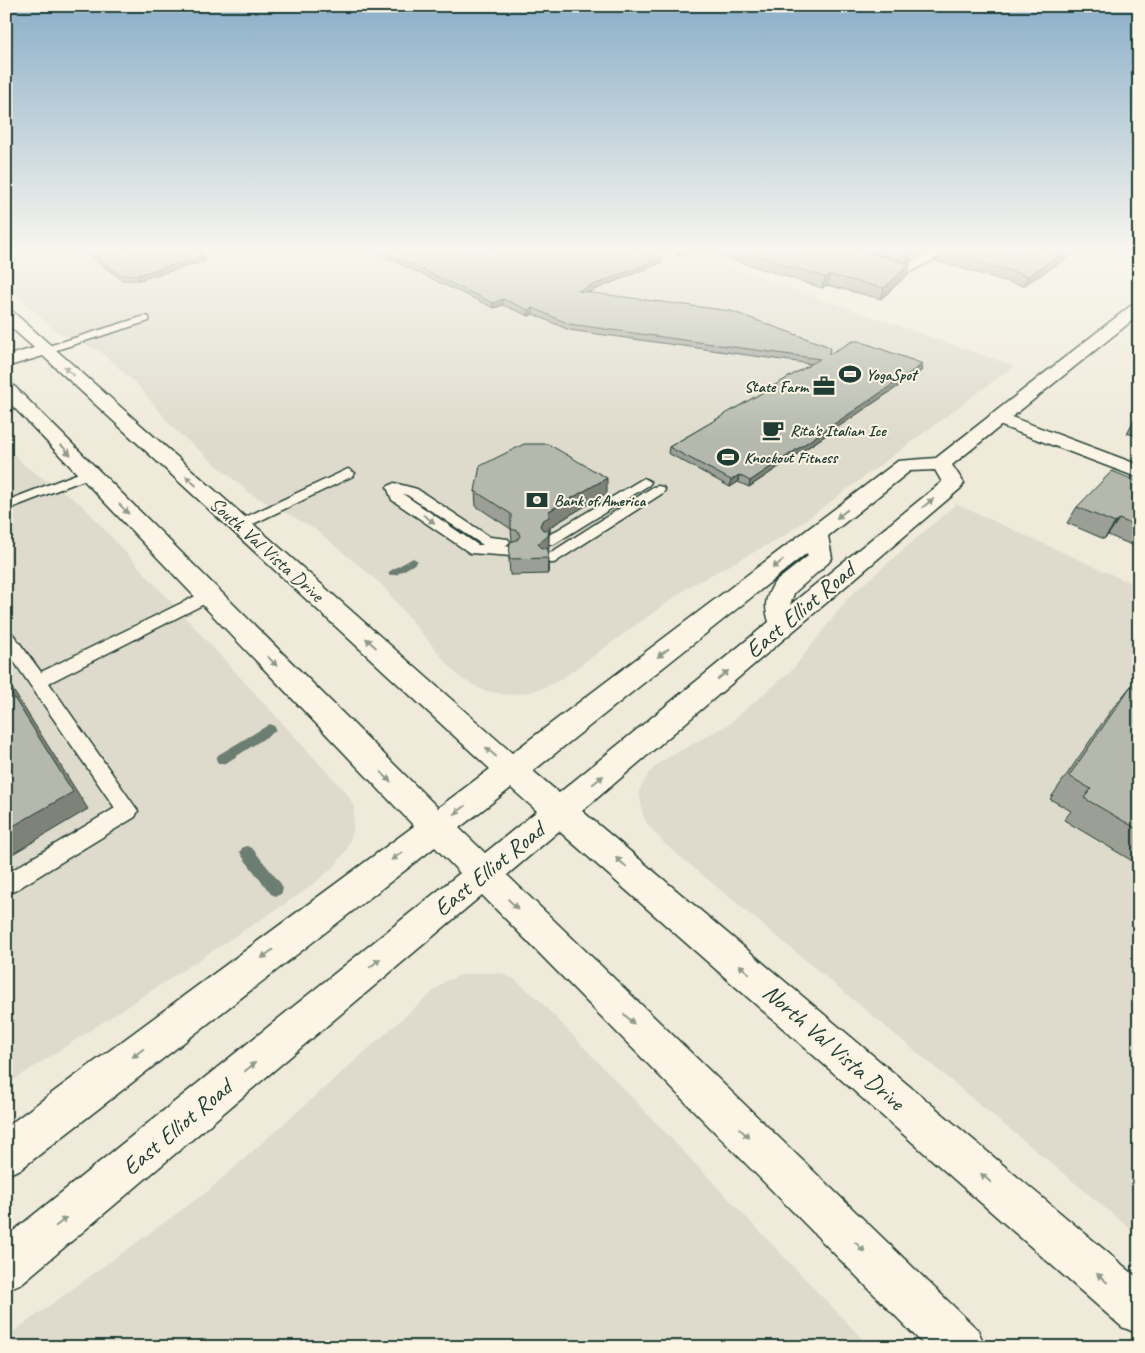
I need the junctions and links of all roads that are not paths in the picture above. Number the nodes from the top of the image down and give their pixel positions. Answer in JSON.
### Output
{"nodes":[{"id":1,"x":1131,"y":312,"type":"edge"},
{"id":2,"x":6,"y":314,"type":"edge"},
{"id":3,"x":145,"y":319,"type":"dead end"},
{"id":4,"x":46,"y":350,"type":"junction"},
{"id":5,"x":6,"y":362,"type":"edge"},
{"id":6,"x":6,"y":388,"type":"edge"},
{"id":7,"x":998,"y":418,"type":"junction"},
{"id":8,"x":941,"y":464,"type":"junction"},
{"id":9,"x":1139,"y":472,"type":"edge"},
{"id":10,"x":89,"y":473,"type":"junction"},
{"id":11,"x":348,"y":473,"type":"dead end"},
{"id":12,"x":651,"y":486,"type":"dead end"},
{"id":13,"x":6,"y":506,"type":"edge"},
{"id":14,"x":240,"y":525,"type":"junction"},
{"id":15,"x":816,"y":534,"type":"junction"},
{"id":16,"x":549,"y":550,"type":"edge"},
{"id":17,"x":511,"y":552,"type":"joint"},
{"id":18,"x":208,"y":595,"type":"junction"},
{"id":19,"x":783,"y":624,"type":"junction"},
{"id":20,"x":6,"y":637,"type":"edge"},
{"id":21,"x":38,"y":681,"type":"junction"},
{"id":22,"x":520,"y":777,"type":"junction"},
{"id":23,"x":561,"y":810,"type":"junction"},
{"id":24,"x":445,"y":836,"type":"junction"},
{"id":25,"x":483,"y":874,"type":"junction"},
{"id":26,"x":6,"y":886,"type":"edge"},
{"id":27,"x":6,"y":1154,"type":"edge"},
{"id":28,"x":6,"y":1267,"type":"edge"},
{"id":29,"x":1139,"y":1310,"type":"edge"},
{"id":30,"x":961,"y":1347,"type":"edge"}],
"edges":[{"from":1,"to":7,"type":"main road"},
{"from":2,"to":4,"type":"main road","name":"South Val Vista Drive"},
{"from":3,"to":4,"type":"lane"},
{"from":4,"to":5,"type":"main road"},
{"from":14,"to":4,"type":"main road","name":"South Val Vista Drive","one_way":true},
{"from":6,"to":10,"type":"main road","one_way":true},
{"from":7,"to":8,"type":"main road"},
{"from":7,"to":9,"type":"main road"},
{"from":8,"to":15,"type":"main road","one_way":true},
{"from":19,"to":8,"type":"main road","name":"East Elliot Road","one_way":true},
{"from":10,"to":13,"type":"lane"},
{"from":10,"to":18,"type":"main road","one_way":true},
{"from":11,"to":14,"type":"lane"},
{"from":12,"to":16,"type":"lane"},
{"from":22,"to":14,"type":"main road","name":"South Val Vista Drive","one_way":true},
{"from":15,"to":19,"type":"main road"},
{"from":15,"to":22,"type":"main road","one_way":true},
{"from":17,"to":17,"type":"lane","one_way":true},
{"from":18,"to":21,"type":"lane"},
{"from":18,"to":24,"type":"main road","one_way":true},
{"from":23,"to":19,"type":"main road","name":"East Elliot Road","one_way":true},
{"from":20,"to":21,"type":"lane"},
{"from":21,"to":26,"type":"lane"},
{"from":22,"to":23,"type":"main road","name":"North Val Vista Drive"},
{"from":22,"to":24,"type":"main road","one_way":true},
{"from":23,"to":25,"type":"main road","name":"East Elliot Road"},
{"from":29,"to":23,"type":"main road","name":"North Val Vista Drive","one_way":true},
{"from":24,"to":25,"type":"main road"},
{"from":24,"to":27,"type":"main road","one_way":true},
{"from":28,"to":25,"type":"main road","name":"East Elliot Road","one_way":true},
{"from":25,"to":30,"type":"main road","one_way":true}]}
